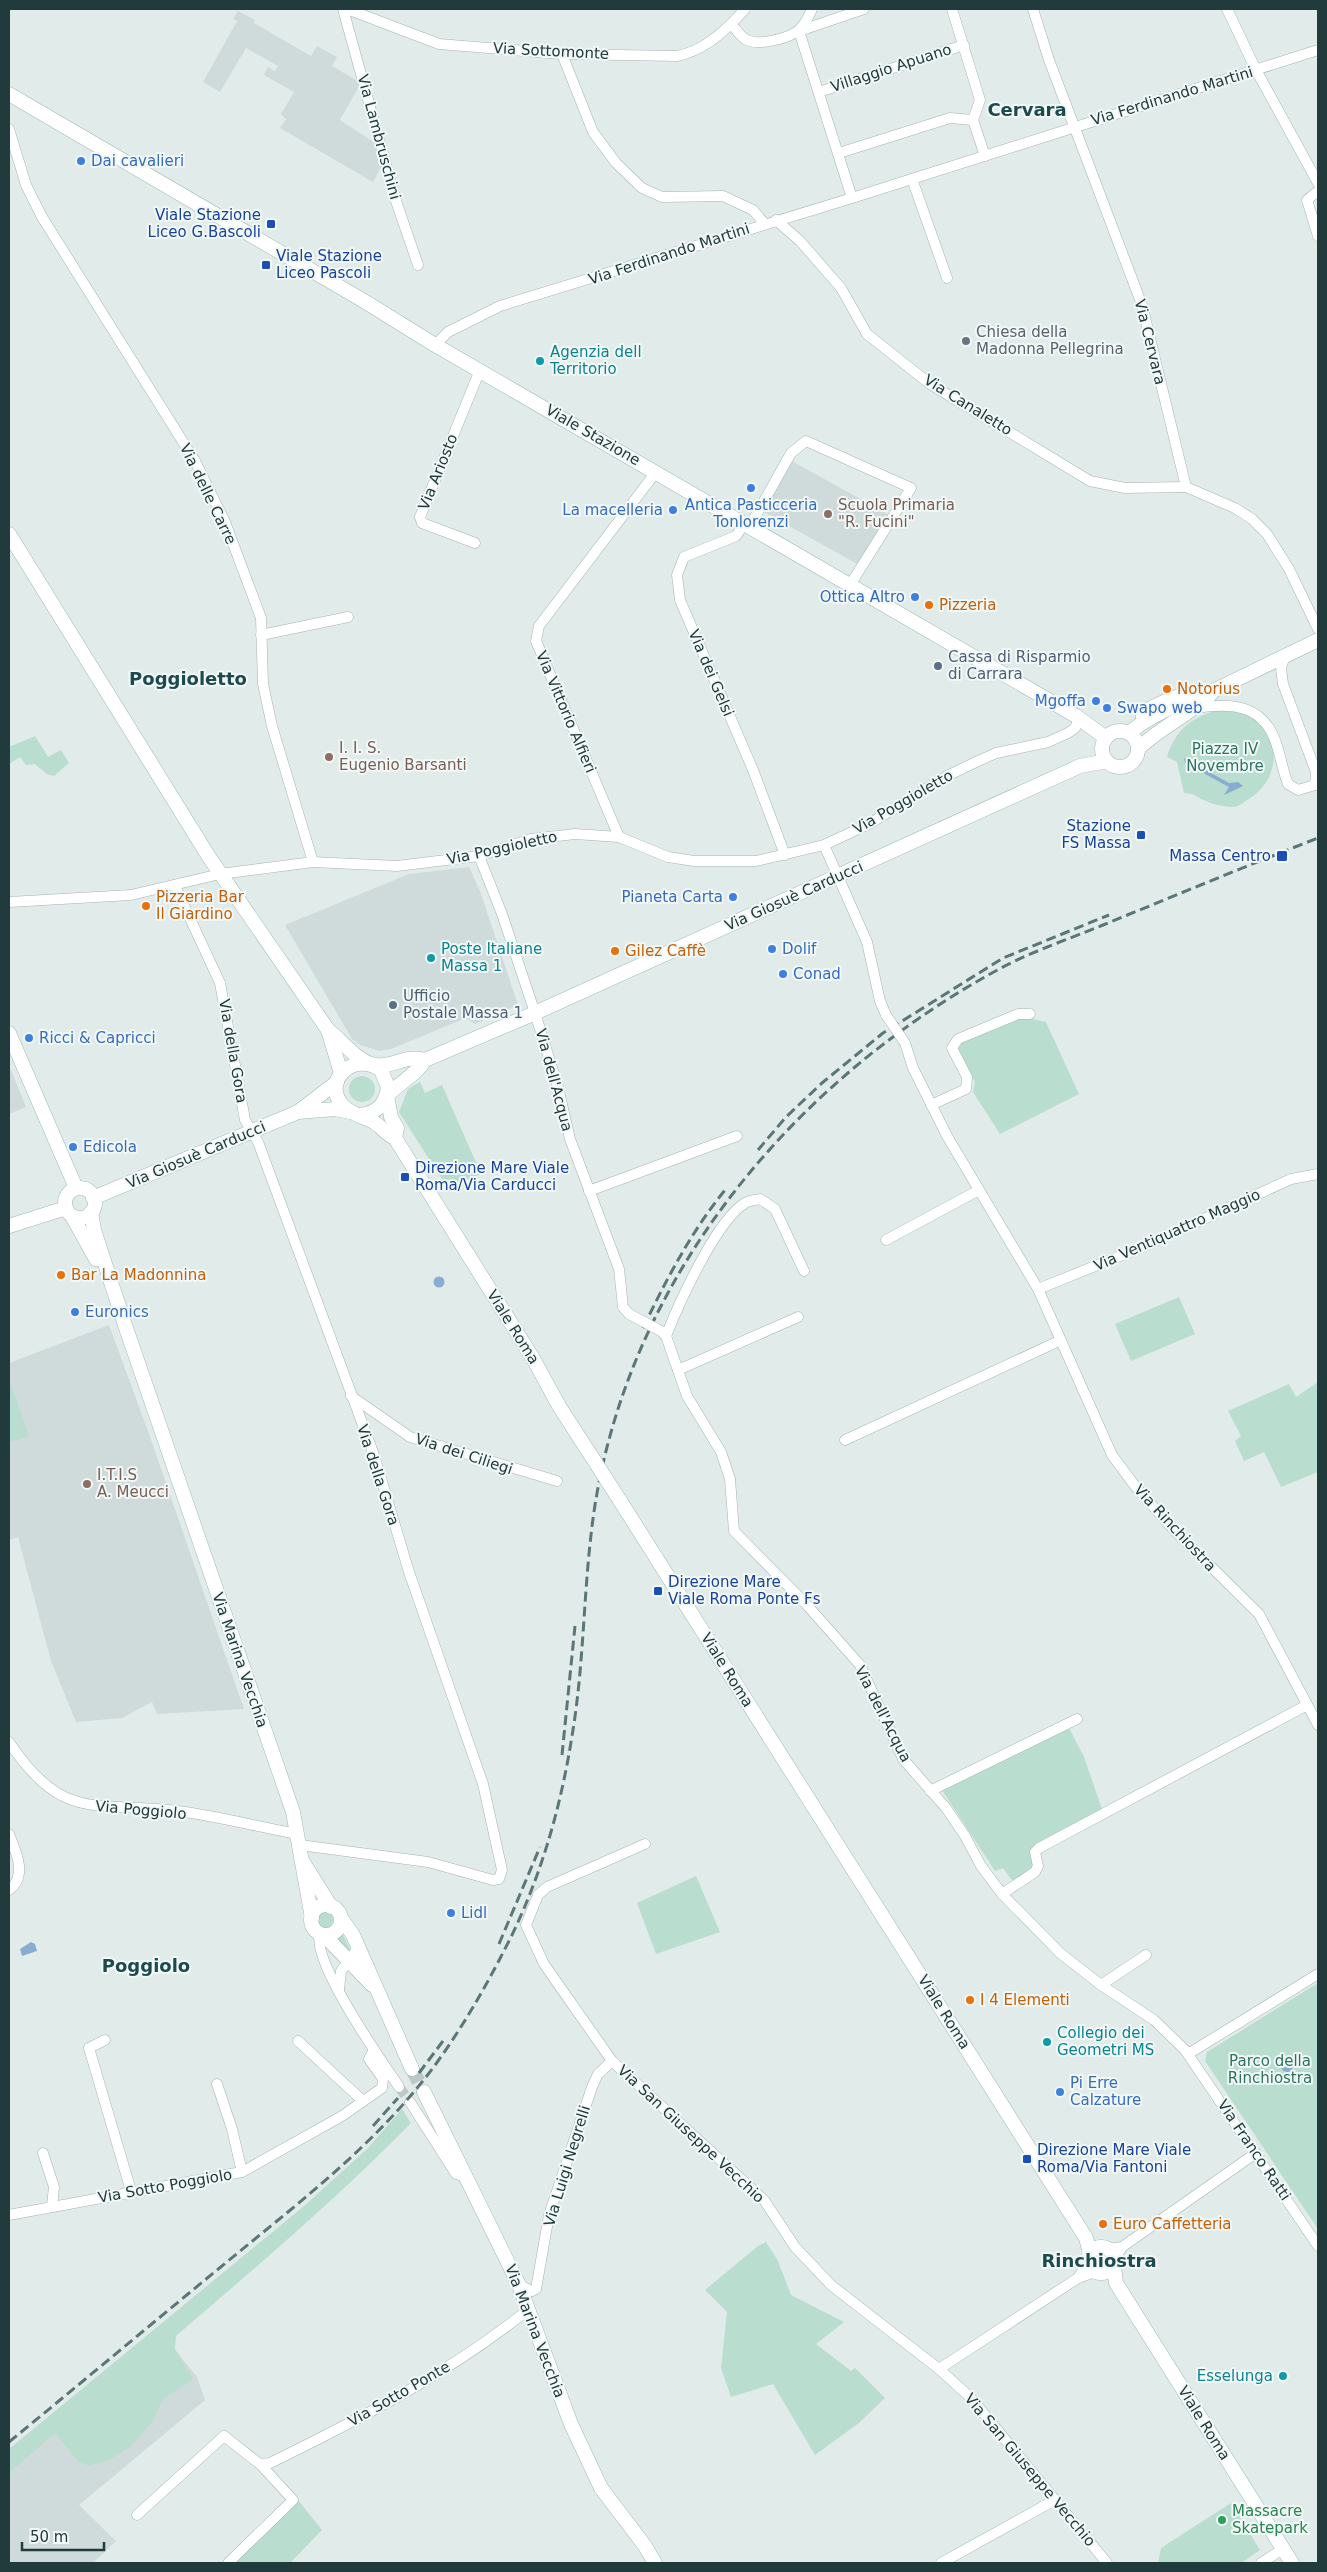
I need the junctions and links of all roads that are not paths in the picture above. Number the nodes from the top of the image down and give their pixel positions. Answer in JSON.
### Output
{"nodes":[{"id":1,"x":345,"y":9,"type":"edge"},
{"id":2,"x":745,"y":9,"type":"edge"},
{"id":3,"x":812,"y":9,"type":"edge"},
{"id":4,"x":864,"y":9,"type":"edge"},
{"id":5,"x":952,"y":9,"type":"edge"},
{"id":6,"x":1033,"y":9,"type":"edge"},
{"id":7,"x":1227,"y":9,"type":"edge"},
{"id":8,"x":732,"y":25,"type":"junction"},
{"id":9,"x":799,"y":31,"type":"junction"},
{"id":10,"x":964,"y":44,"type":"junction"},
{"id":11,"x":1318,"y":50,"type":"edge"},
{"id":12,"x":562,"y":54,"type":"junction"},
{"id":13,"x":1256,"y":70,"type":"junction"},
{"id":14,"x":819,"y":92,"type":"junction"},
{"id":15,"x":9,"y":94,"type":"edge"},
{"id":16,"x":973,"y":120,"type":"junction"},
{"id":17,"x":1074,"y":126,"type":"junction"},
{"id":18,"x":9,"y":130,"type":"edge"},
{"id":19,"x":839,"y":153,"type":"junction"},
{"id":20,"x":985,"y":156,"type":"junction"},
{"id":21,"x":912,"y":179,"type":"junction"},
{"id":22,"x":1318,"y":183,"type":"edge"},
{"id":23,"x":1318,"y":191,"type":"edge"},
{"id":24,"x":852,"y":198,"type":"junction"},
{"id":25,"x":776,"y":220,"type":"junction"},
{"id":26,"x":764,"y":223,"type":"junction"},
{"id":27,"x":1318,"y":236,"type":"edge"},
{"id":28,"x":418,"y":265,"type":"dead end"},
{"id":29,"x":946,"y":278,"type":"dead end"},
{"id":30,"x":435,"y":345,"type":"junction"},
{"id":31,"x":480,"y":370,"type":"junction"},
{"id":32,"x":656,"y":472,"type":"junction"},
{"id":33,"x":1186,"y":487,"type":"junction"},
{"id":34,"x":748,"y":525,"type":"junction"},
{"id":35,"x":9,"y":534,"type":"edge"},
{"id":36,"x":475,"y":543,"type":"dead end"},
{"id":37,"x":850,"y":585,"type":"junction"},
{"id":38,"x":348,"y":617,"type":"dead end"},
{"id":39,"x":1318,"y":629,"type":"edge"},
{"id":40,"x":261,"y":635,"type":"junction"},
{"id":41,"x":1318,"y":640,"type":"edge"},
{"id":42,"x":1285,"y":655,"type":"junction"},
{"id":43,"x":1215,"y":690,"type":"junction"},
{"id":44,"x":1196,"y":708,"type":"junction"},
{"id":45,"x":1079,"y":719,"type":"junction"},
{"id":46,"x":1129,"y":733,"type":"junction"},
{"id":47,"x":1106,"y":738,"type":"junction"},
{"id":48,"x":1139,"y":748,"type":"junction"},
{"id":49,"x":1107,"y":761,"type":"junction"},
{"id":50,"x":1317,"y":785,"type":"edge"},
{"id":51,"x":619,"y":837,"type":"junction"},
{"id":52,"x":824,"y":845,"type":"junction"},
{"id":53,"x":785,"y":855,"type":"junction"},
{"id":54,"x":479,"y":856,"type":"junction"},
{"id":55,"x":313,"y":862,"type":"junction"},
{"id":56,"x":220,"y":874,"type":"junction"},
{"id":57,"x":838,"y":877,"type":"junction"},
{"id":58,"x":175,"y":886,"type":"junction"},
{"id":59,"x":9,"y":902,"type":"edge"},
{"id":60,"x":535,"y":1013,"type":"junction"},
{"id":61,"x":1030,"y":1014,"type":"dead end"},
{"id":62,"x":328,"y":1030,"type":"junction"},
{"id":63,"x":9,"y":1033,"type":"edge"},
{"id":64,"x":425,"y":1060,"type":"junction"},
{"id":65,"x":374,"y":1065,"type":"junction"},
{"id":66,"x":339,"y":1078,"type":"junction"},
{"id":67,"x":388,"y":1096,"type":"junction"},
{"id":68,"x":931,"y":1105,"type":"junction"},
{"id":69,"x":298,"y":1112,"type":"junction"},
{"id":70,"x":355,"y":1113,"type":"junction"},
{"id":71,"x":251,"y":1132,"type":"junction"},
{"id":72,"x":737,"y":1136,"type":"dead end"},
{"id":73,"x":395,"y":1138,"type":"junction"},
{"id":74,"x":1318,"y":1174,"type":"edge"},
{"id":75,"x":76,"y":1188,"type":"junction"},
{"id":76,"x":978,"y":1190,"type":"junction"},
{"id":77,"x":590,"y":1191,"type":"junction"},
{"id":78,"x":94,"y":1198,"type":"junction"},
{"id":79,"x":69,"y":1212,"type":"junction"},
{"id":80,"x":91,"y":1212,"type":"junction"},
{"id":81,"x":9,"y":1226,"type":"edge"},
{"id":82,"x":886,"y":1240,"type":"dead end"},
{"id":83,"x":804,"y":1271,"type":"dead end"},
{"id":84,"x":1038,"y":1289,"type":"junction"},
{"id":85,"x":798,"y":1317,"type":"dead end"},
{"id":86,"x":664,"y":1333,"type":"junction"},
{"id":87,"x":1059,"y":1341,"type":"junction"},
{"id":88,"x":678,"y":1370,"type":"junction"},
{"id":89,"x":351,"y":1396,"type":"junction"},
{"id":90,"x":845,"y":1440,"type":"dead end"},
{"id":91,"x":170,"y":1459,"type":"junction"},
{"id":92,"x":557,"y":1481,"type":"dead end"},
{"id":93,"x":1307,"y":1705,"type":"junction"},
{"id":94,"x":1077,"y":1719,"type":"dead end"},
{"id":95,"x":1318,"y":1725,"type":"edge"},
{"id":96,"x":9,"y":1742,"type":"edge"},
{"id":97,"x":930,"y":1790,"type":"junction"},
{"id":98,"x":9,"y":1834,"type":"edge"},
{"id":99,"x":299,"y":1840,"type":"junction"},
{"id":100,"x":645,"y":1844,"type":"dead end"},
{"id":101,"x":303,"y":1862,"type":"junction"},
{"id":102,"x":9,"y":1890,"type":"edge"},
{"id":103,"x":1002,"y":1894,"type":"junction"},
{"id":104,"x":332,"y":1907,"type":"junction"},
{"id":105,"x":312,"y":1918,"type":"junction"},
{"id":106,"x":341,"y":1918,"type":"junction"},
{"id":107,"x":322,"y":1934,"type":"junction"},
{"id":108,"x":359,"y":1947,"type":"junction"},
{"id":109,"x":1146,"y":1955,"type":"dead end"},
{"id":110,"x":347,"y":1960,"type":"junction"},
{"id":111,"x":1318,"y":1974,"type":"edge"},
{"id":112,"x":1101,"y":1985,"type":"junction"},
{"id":113,"x":374,"y":1988,"type":"junction"},
{"id":114,"x":340,"y":1993,"type":"junction"},
{"id":115,"x":105,"y":2040,"type":"dead end"},
{"id":116,"x":298,"y":2041,"type":"dead end"},
{"id":117,"x":374,"y":2050,"type":"junction"},
{"id":118,"x":1188,"y":2054,"type":"junction"},
{"id":119,"x":612,"y":2061,"type":"junction"},
{"id":120,"x":412,"y":2069,"type":"tunnel mouth"},
{"id":121,"x":217,"y":2084,"type":"dead end"},
{"id":122,"x":398,"y":2087,"type":"tunnel mouth"},
{"id":123,"x":424,"y":2092,"type":"tunnel mouth"},
{"id":124,"x":364,"y":2101,"type":"junction"},
{"id":125,"x":410,"y":2102,"type":"tunnel mouth"},
{"id":126,"x":1256,"y":2153,"type":"junction"},
{"id":127,"x":43,"y":2154,"type":"dead end"},
{"id":128,"x":242,"y":2172,"type":"junction"},
{"id":129,"x":467,"y":2177,"type":"junction"},
{"id":130,"x":131,"y":2191,"type":"junction"},
{"id":131,"x":52,"y":2206,"type":"junction"},
{"id":132,"x":9,"y":2215,"type":"edge"},
{"id":133,"x":1318,"y":2246,"type":"edge"},
{"id":134,"x":1103,"y":2259,"type":"junction"},
{"id":135,"x":519,"y":2285,"type":"junction"},
{"id":136,"x":529,"y":2310,"type":"junction"},
{"id":137,"x":939,"y":2369,"type":"junction"},
{"id":138,"x":261,"y":2465,"type":"junction"},
{"id":139,"x":1055,"y":2500,"type":"junction"},
{"id":140,"x":136,"y":2515,"type":"dead end"},
{"id":141,"x":1283,"y":2549,"type":"junction"},
{"id":142,"x":228,"y":2563,"type":"edge"},
{"id":143,"x":655,"y":2563,"type":"edge"},
{"id":144,"x":941,"y":2563,"type":"edge"},
{"id":145,"x":1107,"y":2563,"type":"edge"},
{"id":146,"x":1261,"y":2563,"type":"edge"},
{"id":147,"x":1292,"y":2563,"type":"edge"}],
"edges":[{"from":1,"to":12,"type":"street","name":"Via Sottomonte"},
{"from":1,"to":28,"type":"street","name":"Via Lambruschini"},
{"from":2,"to":8,"type":"street","name":"Via Sottomonte"},
{"from":3,"to":9,"type":"street"},
{"from":4,"to":9,"type":"street"},
{"from":5,"to":10,"type":"street","name":"Villaggio Apuano"},
{"from":6,"to":17,"type":"street","name":"Via Cervara"},
{"from":7,"to":13,"type":"street"},
{"from":8,"to":9,"type":"street"},
{"from":8,"to":12,"type":"street","name":"Via Sottomonte"},
{"from":9,"to":14,"type":"street","name":"Villaggio Apuano"},
{"from":10,"to":14,"type":"street","name":"Villaggio Apuano"},
{"from":10,"to":16,"type":"street","name":"Villaggio Apuano"},
{"from":11,"to":13,"type":"street","name":"Via Ferdinando Martini"},
{"from":12,"to":26,"type":"street"},
{"from":13,"to":17,"type":"street","name":"Via Ferdinando Martini"},
{"from":13,"to":22,"type":"street"},
{"from":14,"to":19,"type":"street","name":"Villaggio Apuano"},
{"from":15,"to":30,"type":"main road","name":"Viale Stazione"},
{"from":16,"to":19,"type":"street"},
{"from":16,"to":20,"type":"street"},
{"from":17,"to":20,"type":"street","name":"Via Ferdinando Martini"},
{"from":17,"to":33,"type":"street","name":"Via Cervara"},
{"from":18,"to":40,"type":"street","name":"Via delle Carre"},
{"from":19,"to":24,"type":"street","name":"Villaggio Apuano"},
{"from":20,"to":21,"type":"street","name":"Via Ferdinando Martini"},
{"from":21,"to":24,"type":"street","name":"Via Ferdinando Martini"},
{"from":21,"to":29,"type":"street"},
{"from":23,"to":27,"type":"street"},
{"from":24,"to":25,"type":"street","name":"Via Ferdinando Martini"},
{"from":25,"to":26,"type":"street","name":"Via Ferdinando Martini"},
{"from":25,"to":33,"type":"street","name":"Via Canaletto"},
{"from":26,"to":30,"type":"street","name":"Via Ferdinando Martini"},
{"from":30,"to":31,"type":"main road","name":"Viale Stazione"},
{"from":31,"to":32,"type":"main road","name":"Viale Stazione"},
{"from":31,"to":36,"type":"street","name":"Via Ariosto"},
{"from":32,"to":34,"type":"main road","name":"Viale Stazione"},
{"from":32,"to":51,"type":"street","name":"Via Vittorio Alfieri"},
{"from":33,"to":39,"type":"street"},
{"from":34,"to":37,"type":"main road","name":"Viale Stazione"},
{"from":34,"to":37,"type":"street"},
{"from":34,"to":53,"type":"street","name":"Via dei Gelsi"},
{"from":35,"to":56,"type":"main road"},
{"from":37,"to":45,"type":"main road","name":"Viale Stazione"},
{"from":38,"to":40,"type":"street"},
{"from":40,"to":55,"type":"street","name":"Via delle Carre"},
{"from":41,"to":42,"type":"main road"},
{"from":42,"to":43,"type":"main road"},
{"from":42,"to":50,"type":"street"},
{"from":43,"to":44,"type":"main road"},
{"from":43,"to":46,"type":"main road"},
{"from":44,"to":48,"type":"main road"},
{"from":44,"to":50,"type":"street"},
{"from":45,"to":47,"type":"main road","name":"Viale Stazione"},
{"from":45,"to":52,"type":"street","name":"Via Poggioletto"},
{"from":46,"to":47,"type":"main road"},
{"from":46,"to":48,"type":"main road"},
{"from":47,"to":49,"type":"main road"},
{"from":48,"to":49,"type":"main road"},
{"from":49,"to":57,"type":"main road","name":"Via Giosuè Carducci"},
{"from":51,"to":53,"type":"street","name":"Via Poggioletto"},
{"from":51,"to":54,"type":"street","name":"Via Poggioletto"},
{"from":52,"to":53,"type":"street","name":"Via Poggioletto"},
{"from":52,"to":57,"type":"street","name":"Via Rinchiostra"},
{"from":54,"to":55,"type":"street","name":"Via Poggioletto"},
{"from":54,"to":60,"type":"street","name":"Via dell'Acqua"},
{"from":55,"to":56,"type":"street","name":"Via Poggioletto"},
{"from":56,"to":58,"type":"street","name":"Via Poggioletto"},
{"from":56,"to":62,"type":"main road"},
{"from":57,"to":60,"type":"main road","name":"Via Giosuè Carducci"},
{"from":57,"to":68,"type":"street","name":"Via Rinchiostra","bridge":true},
{"from":58,"to":59,"type":"street","name":"Via Poggioletto"},
{"from":58,"to":71,"type":"street","name":"Via della Gora"},
{"from":60,"to":64,"type":"main road","name":"Via Giosuè Carducci"},
{"from":60,"to":77,"type":"street","name":"Via dell'Acqua"},
{"from":61,"to":68,"type":"street"},
{"from":62,"to":65,"type":"main road"},
{"from":62,"to":66,"type":"main road"},
{"from":63,"to":75,"type":"main road"},
{"from":64,"to":65,"type":"main road","name":"Via Giosuè Carducci"},
{"from":64,"to":67,"type":"main road","name":"Via Giosuè Carducci"},
{"from":65,"to":66,"type":"main road"},
{"from":65,"to":67,"type":"main road"},
{"from":66,"to":69,"type":"main road","name":"Via Giosuè Carducci"},
{"from":66,"to":70,"type":"main road"},
{"from":67,"to":70,"type":"main road"},
{"from":67,"to":73,"type":"main road","name":"Viale Roma"},
{"from":68,"to":76,"type":"street","name":"Via Rinchiostra"},
{"from":69,"to":70,"type":"main road","name":"Via Giosuè Carducci"},
{"from":69,"to":71,"type":"main road","name":"Via Giosuè Carducci"},
{"from":70,"to":73,"type":"main road"},
{"from":71,"to":78,"type":"main road","name":"Via Giosuè Carducci"},
{"from":71,"to":89,"type":"street","name":"Via della Gora"},
{"from":72,"to":77,"type":"street"},
{"from":73,"to":134,"type":"main road","name":"Viale Roma","bridge":true},
{"from":74,"to":84,"type":"street","name":"Via Ventiquattro Maggio"},
{"from":75,"to":78,"type":"main road"},
{"from":75,"to":79,"type":"main road"},
{"from":76,"to":82,"type":"street"},
{"from":76,"to":84,"type":"street","name":"Via Rinchiostra"},
{"from":77,"to":86,"type":"street","name":"Via dell'Acqua","bridge":true},
{"from":78,"to":80,"type":"main road"},
{"from":79,"to":80,"type":"main road"},
{"from":79,"to":81,"type":"main road"},
{"from":79,"to":91,"type":"main road","name":"Via Marina Vecchia"},
{"from":80,"to":91,"type":"main road","name":"Via Marina Vecchia"},
{"from":83,"to":86,"type":"street"},
{"from":84,"to":87,"type":"street","name":"Via Rinchiostra"},
{"from":85,"to":88,"type":"street"},
{"from":86,"to":88,"type":"street","name":"Via dell'Acqua"},
{"from":87,"to":90,"type":"street"},
{"from":87,"to":93,"type":"street","name":"Via Rinchiostra"},
{"from":88,"to":97,"type":"street","name":"Via dell'Acqua"},
{"from":89,"to":92,"type":"street","name":"Via dei Ciliegi"},
{"from":89,"to":99,"type":"street","name":"Via della Gora"},
{"from":91,"to":99,"type":"main road","name":"Via Marina Vecchia"},
{"from":93,"to":95,"type":"street","name":"Via Rinchiostra"},
{"from":93,"to":103,"type":"street"},
{"from":94,"to":97,"type":"street"},
{"from":96,"to":99,"type":"street","name":"Via Poggiolo"},
{"from":97,"to":103,"type":"street","name":"Via dell'Acqua"},
{"from":98,"to":102,"type":"street"},
{"from":99,"to":101,"type":"main road","name":"Via Marina Vecchia"},
{"from":100,"to":119,"type":"street","name":"Via San Giuseppe Vecchio"},
{"from":101,"to":104,"type":"main road","name":"Via Marina Vecchia"},
{"from":101,"to":105,"type":"main road","name":"Via Marina Vecchia"},
{"from":103,"to":112,"type":"street","name":"Via dell'Acqua"},
{"from":104,"to":105,"type":"main road"},
{"from":104,"to":106,"type":"main road"},
{"from":105,"to":107,"type":"main road"},
{"from":106,"to":107,"type":"main road"},
{"from":106,"to":108,"type":"main road"},
{"from":107,"to":110,"type":"main road"},
{"from":107,"to":114,"type":"street","name":"Via Sotto Poggiolo"},
{"from":108,"to":110,"type":"street"},
{"from":108,"to":113,"type":"main road"},
{"from":109,"to":112,"type":"street"},
{"from":110,"to":113,"type":"main road"},
{"from":110,"to":114,"type":"street"},
{"from":111,"to":118,"type":"street"},
{"from":112,"to":118,"type":"street","name":"Via dell'Acqua"},
{"from":113,"to":120,"type":"main road"},
{"from":114,"to":117,"type":"street","name":"Via Sotto Poggiolo"},
{"from":115,"to":130,"type":"street"},
{"from":116,"to":124,"type":"street"},
{"from":117,"to":122,"type":"street","name":"Via Sotto Poggiolo"},
{"from":117,"to":124,"type":"street","name":"Via Sotto Poggiolo"},
{"from":118,"to":126,"type":"street","name":"Via Franco Ratti"},
{"from":119,"to":135,"type":"street","name":"Via Luigi Negrelli"},
{"from":119,"to":137,"type":"street","name":"Via San Giuseppe Vecchio"},
{"from":121,"to":128,"type":"street"},
{"from":123,"to":129,"type":"main road","name":"Via Marina Vecchia"},
{"from":124,"to":128,"type":"street","name":"Via Sotto Poggiolo"},
{"from":125,"to":129,"type":"street"},
{"from":126,"to":133,"type":"street","name":"Via Franco Ratti"},
{"from":126,"to":134,"type":"street"},
{"from":127,"to":131,"type":"street"},
{"from":128,"to":130,"type":"street","name":"Via Sotto Poggiolo"},
{"from":129,"to":135,"type":"main road","name":"Via Marina Vecchia"},
{"from":130,"to":131,"type":"street","name":"Via Sotto Poggiolo"},
{"from":131,"to":132,"type":"street","name":"Via Sotto Poggiolo"},
{"from":134,"to":137,"type":"street"},
{"from":134,"to":141,"type":"main road","name":"Viale Roma"},
{"from":135,"to":136,"type":"main road","name":"Via Marina Vecchia"},
{"from":136,"to":138,"type":"street","name":"Via Sotto Ponte"},
{"from":136,"to":143,"type":"main road","name":"Via Marina Vecchia"},
{"from":137,"to":139,"type":"street","name":"Via San Giuseppe Vecchio"},
{"from":138,"to":140,"type":"street"},
{"from":138,"to":142,"type":"street"},
{"from":139,"to":144,"type":"street"},
{"from":139,"to":145,"type":"street","name":"Via San Giuseppe Vecchio"},
{"from":141,"to":146,"type":"street"},
{"from":141,"to":147,"type":"main road","name":"Viale Roma"}]}
